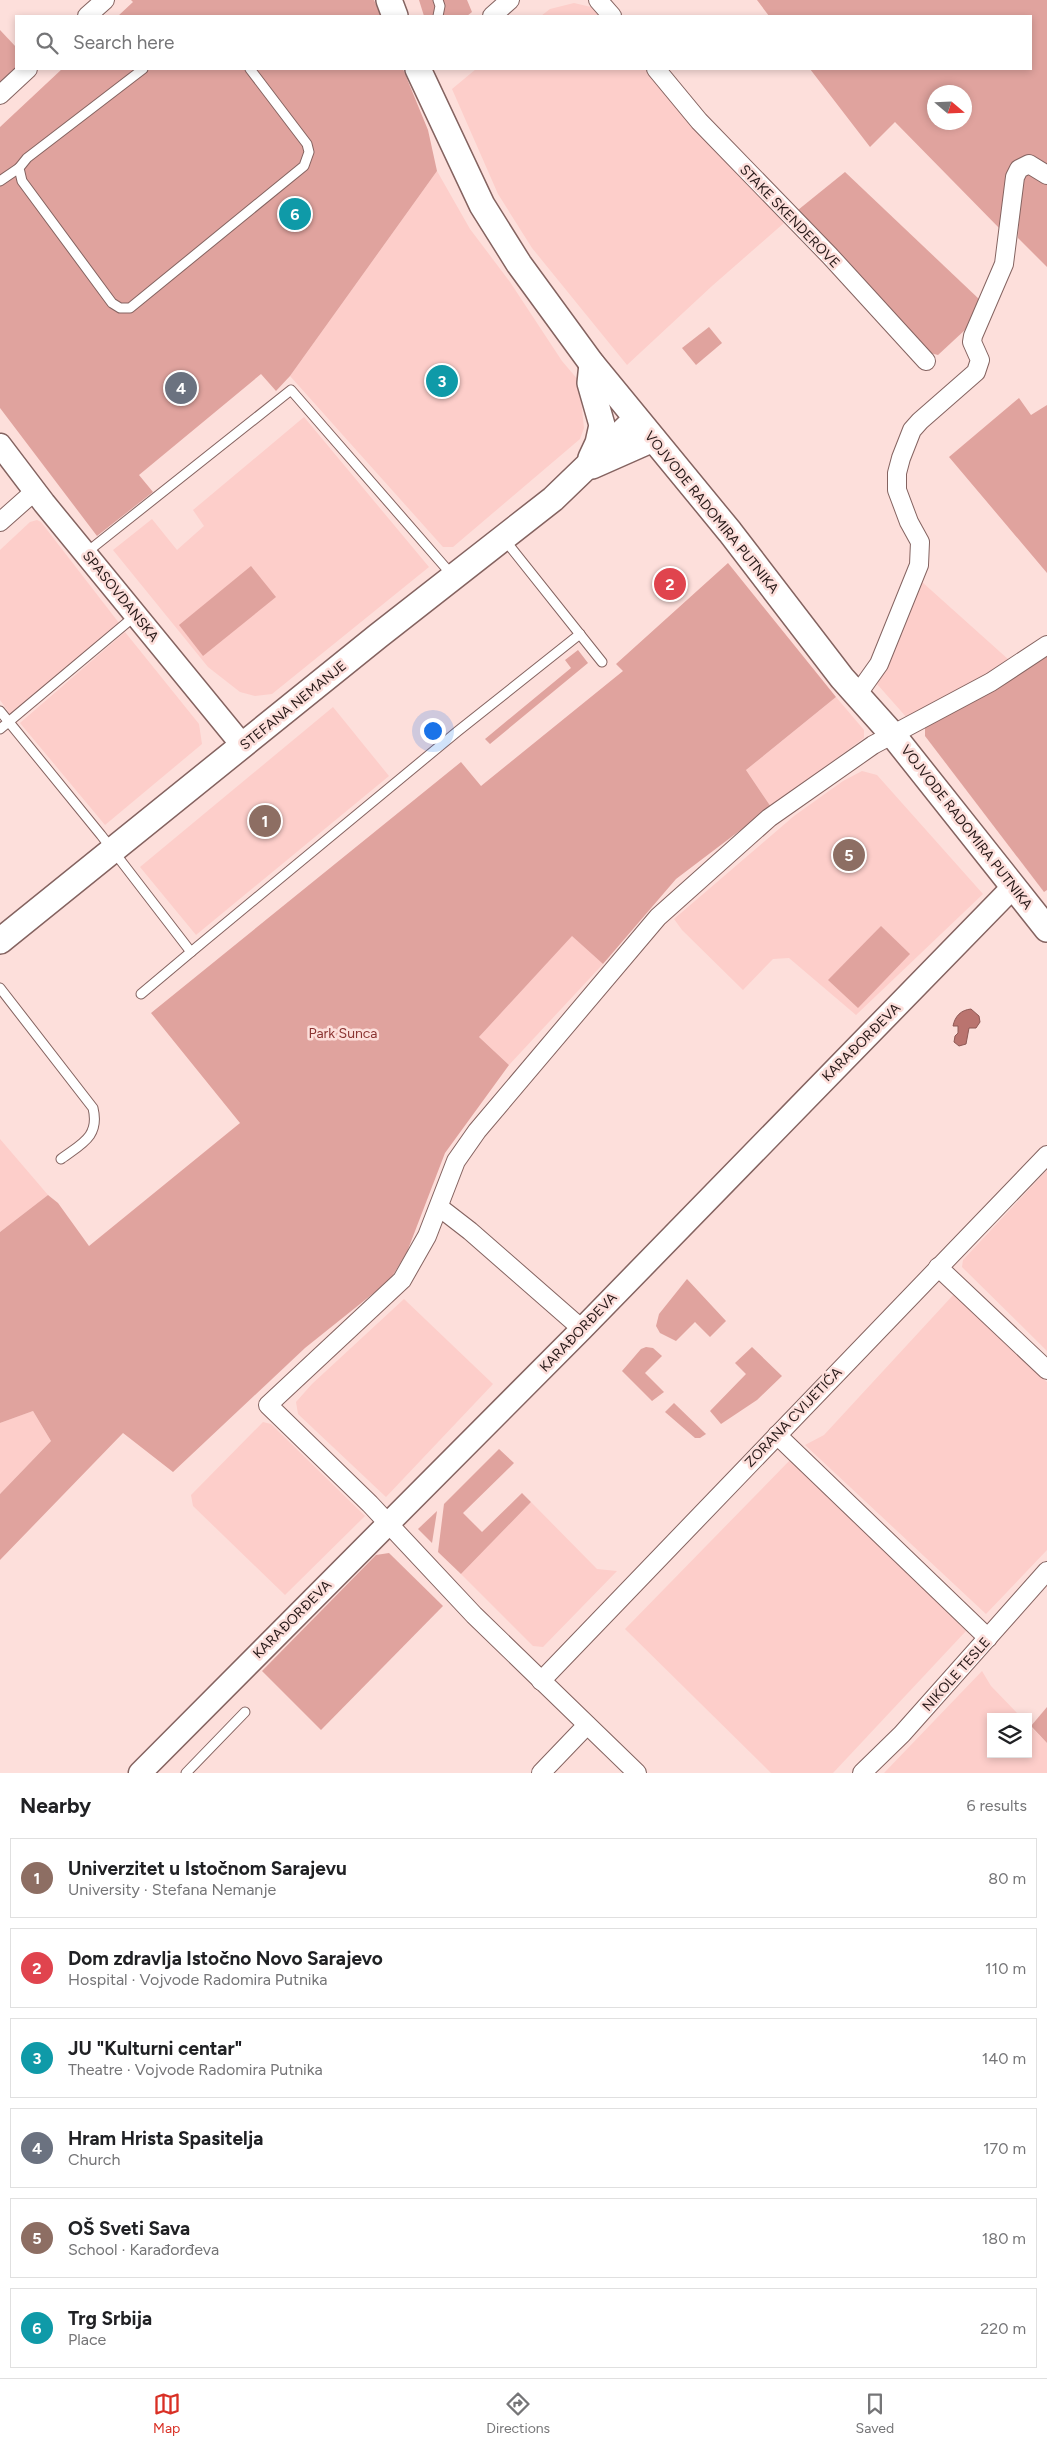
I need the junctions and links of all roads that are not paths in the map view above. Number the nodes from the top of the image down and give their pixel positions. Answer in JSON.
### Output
{"nodes":[{"id":1,"x":105,"y":0,"type":"edge"},
{"id":2,"x":388,"y":0,"type":"edge"},
{"id":3,"x":438,"y":0,"type":"edge"},
{"id":4,"x":510,"y":0,"type":"edge"},
{"id":5,"x":598,"y":0,"type":"edge"},
{"id":6,"x":88,"y":15,"type":"edge"},
{"id":7,"x":395,"y":15,"type":"edge"},
{"id":8,"x":438,"y":15,"type":"edge"},
{"id":9,"x":493,"y":15,"type":"edge"},
{"id":10,"x":611,"y":15,"type":"edge"},
{"id":11,"x":27,"y":70,"type":"edge"},
{"id":12,"x":142,"y":70,"type":"edge"},
{"id":13,"x":251,"y":70,"type":"edge"},
{"id":14,"x":657,"y":70,"type":"edge"},
{"id":15,"x":423,"y":71,"type":"edge"},
{"id":16,"x":0,"y":95,"type":"edge"},
{"id":17,"x":18,"y":168,"type":"junction"},
{"id":18,"x":1047,"y":175,"type":"edge"},
{"id":19,"x":0,"y":181,"type":"edge"},
{"id":20,"x":926,"y":361,"type":"dead end"},
{"id":21,"x":592,"y":364,"type":"junction"},
{"id":22,"x":636,"y":419,"type":"junction"},
{"id":23,"x":653,"y":440,"type":"junction"},
{"id":24,"x":0,"y":445,"type":"edge"},
{"id":25,"x":586,"y":469,"type":"junction"},
{"id":26,"x":35,"y":491,"type":"junction"},
{"id":27,"x":0,"y":522,"type":"edge"},
{"id":28,"x":504,"y":539,"type":"junction"},
{"id":29,"x":87,"y":552,"type":"junction"},
{"id":30,"x":454,"y":577,"type":"junction"},
{"id":31,"x":137,"y":615,"type":"junction"},
{"id":32,"x":580,"y":634,"type":"junction"},
{"id":33,"x":1047,"y":645,"type":"edge"},
{"id":34,"x":602,"y":662,"type":"dead end"},
{"id":35,"x":857,"y":695,"type":"junction"},
{"id":36,"x":0,"y":711,"type":"edge"},
{"id":37,"x":8,"y":722,"type":"junction"},
{"id":38,"x":0,"y":729,"type":"edge"},
{"id":39,"x":894,"y":734,"type":"junction"},
{"id":40,"x":243,"y":746,"type":"junction"},
{"id":41,"x":113,"y":850,"type":"junction"},
{"id":42,"x":1013,"y":887,"type":"junction"},
{"id":43,"x":1047,"y":929,"type":"edge"},
{"id":44,"x":0,"y":941,"type":"edge"},
{"id":45,"x":191,"y":952,"type":"junction"},
{"id":46,"x":0,"y":988,"type":"edge"},
{"id":47,"x":141,"y":994,"type":"dead end"},
{"id":48,"x":1047,"y":1155,"type":"edge"},
{"id":49,"x":61,"y":1159,"type":"dead end"},
{"id":50,"x":439,"y":1206,"type":"junction"},
{"id":51,"x":938,"y":1267,"type":"junction"},
{"id":52,"x":582,"y":1329,"type":"junction"},
{"id":53,"x":1047,"y":1370,"type":"edge"},
{"id":54,"x":777,"y":1435,"type":"junction"},
{"id":55,"x":388,"y":1523,"type":"junction"},
{"id":56,"x":1047,"y":1571,"type":"edge"},
{"id":57,"x":988,"y":1638,"type":"junction"},
{"id":58,"x":541,"y":1681,"type":"junction"},
{"id":59,"x":245,"y":1712,"type":"dead end"},
{"id":60,"x":587,"y":1725,"type":"junction"},
{"id":61,"x":140,"y":1773,"type":"edge"},
{"id":62,"x":186,"y":1773,"type":"edge"},
{"id":63,"x":541,"y":1773,"type":"edge"},
{"id":64,"x":637,"y":1773,"type":"edge"},
{"id":65,"x":862,"y":1773,"type":"edge"}],
"edges":[{"from":1,"to":6,"type":"street"},
{"from":2,"to":7,"type":"main road"},
{"from":3,"to":8,"type":"lane"},
{"from":4,"to":9,"type":"street"},
{"from":5,"to":10,"type":"street"},
{"from":11,"to":16,"type":"street"},
{"from":12,"to":17,"type":"lane"},
{"from":13,"to":17,"type":"lane"},
{"from":14,"to":20,"type":"street","name":"STAKE SKENDEROVE"},
{"from":15,"to":21,"type":"main road","name":"VOJVODE RADOMIRA PUTNIKA"},
{"from":17,"to":19,"type":"lane"},
{"from":18,"to":35,"type":"street"},
{"from":21,"to":22,"type":"main road","name":"VOJVODE RADOMIRA PUTNIKA"},
{"from":21,"to":25,"type":"main road"},
{"from":22,"to":23,"type":"main road","name":"VOJVODE RADOMIRA PUTNIKA"},
{"from":22,"to":25,"type":"main road","name":"STEFANA NEMANJE"},
{"from":23,"to":25,"type":"main road","name":"STEFANA NEMANJE"},
{"from":23,"to":35,"type":"main road","name":"VOJVODE RADOMIRA PUTNIKA"},
{"from":24,"to":26,"type":"street","name":"SPASOVDANSKA"},
{"from":25,"to":28,"type":"main road","name":"STEFANA NEMANJE"},
{"from":26,"to":27,"type":"street"},
{"from":26,"to":29,"type":"street","name":"SPASOVDANSKA"},
{"from":28,"to":30,"type":"main road","name":"STEFANA NEMANJE"},
{"from":28,"to":32,"type":"lane"},
{"from":29,"to":30,"type":"lane"},
{"from":29,"to":31,"type":"street","name":"SPASOVDANSKA"},
{"from":30,"to":40,"type":"main road","name":"STEFANA NEMANJE"},
{"from":31,"to":37,"type":"lane"},
{"from":31,"to":40,"type":"street","name":"SPASOVDANSKA"},
{"from":32,"to":34,"type":"lane"},
{"from":32,"to":45,"type":"lane"},
{"from":33,"to":39,"type":"street"},
{"from":35,"to":39,"type":"main road","name":"VOJVODE RADOMIRA PUTNIKA"},
{"from":36,"to":37,"type":"lane"},
{"from":37,"to":38,"type":"lane"},
{"from":37,"to":41,"type":"lane"},
{"from":39,"to":42,"type":"main road","name":"VOJVODE RADOMIRA PUTNIKA"},
{"from":39,"to":50,"type":"street"},
{"from":40,"to":41,"type":"main road","name":"STEFANA NEMANJE"},
{"from":41,"to":44,"type":"main road","name":"STEFANA NEMANJE"},
{"from":41,"to":45,"type":"lane"},
{"from":42,"to":43,"type":"main road","name":"VOJVODE RADOMIRA PUTNIKA"},
{"from":42,"to":52,"type":"street","name":"KARAĐORĐEVA"},
{"from":45,"to":47,"type":"lane"},
{"from":46,"to":49,"type":"lane"},
{"from":48,"to":51,"type":"street","name":"ZORANA CVIJETIĆA"},
{"from":50,"to":52,"type":"street"},
{"from":50,"to":55,"type":"street"},
{"from":51,"to":53,"type":"street"},
{"from":51,"to":54,"type":"street","name":"ZORANA CVIJETIĆA"},
{"from":52,"to":55,"type":"street","name":"KARAĐORĐEVA"},
{"from":54,"to":57,"type":"street"},
{"from":54,"to":58,"type":"street","name":"ZORANA CVIJETIĆA"},
{"from":55,"to":58,"type":"street"},
{"from":55,"to":61,"type":"street","name":"KARAĐORĐEVA"},
{"from":56,"to":57,"type":"street","name":"NIKOLE TESLE"},
{"from":57,"to":65,"type":"street","name":"NIKOLE TESLE"},
{"from":58,"to":60,"type":"street"},
{"from":59,"to":62,"type":"lane"},
{"from":60,"to":63,"type":"street"},
{"from":60,"to":64,"type":"street"}]}
